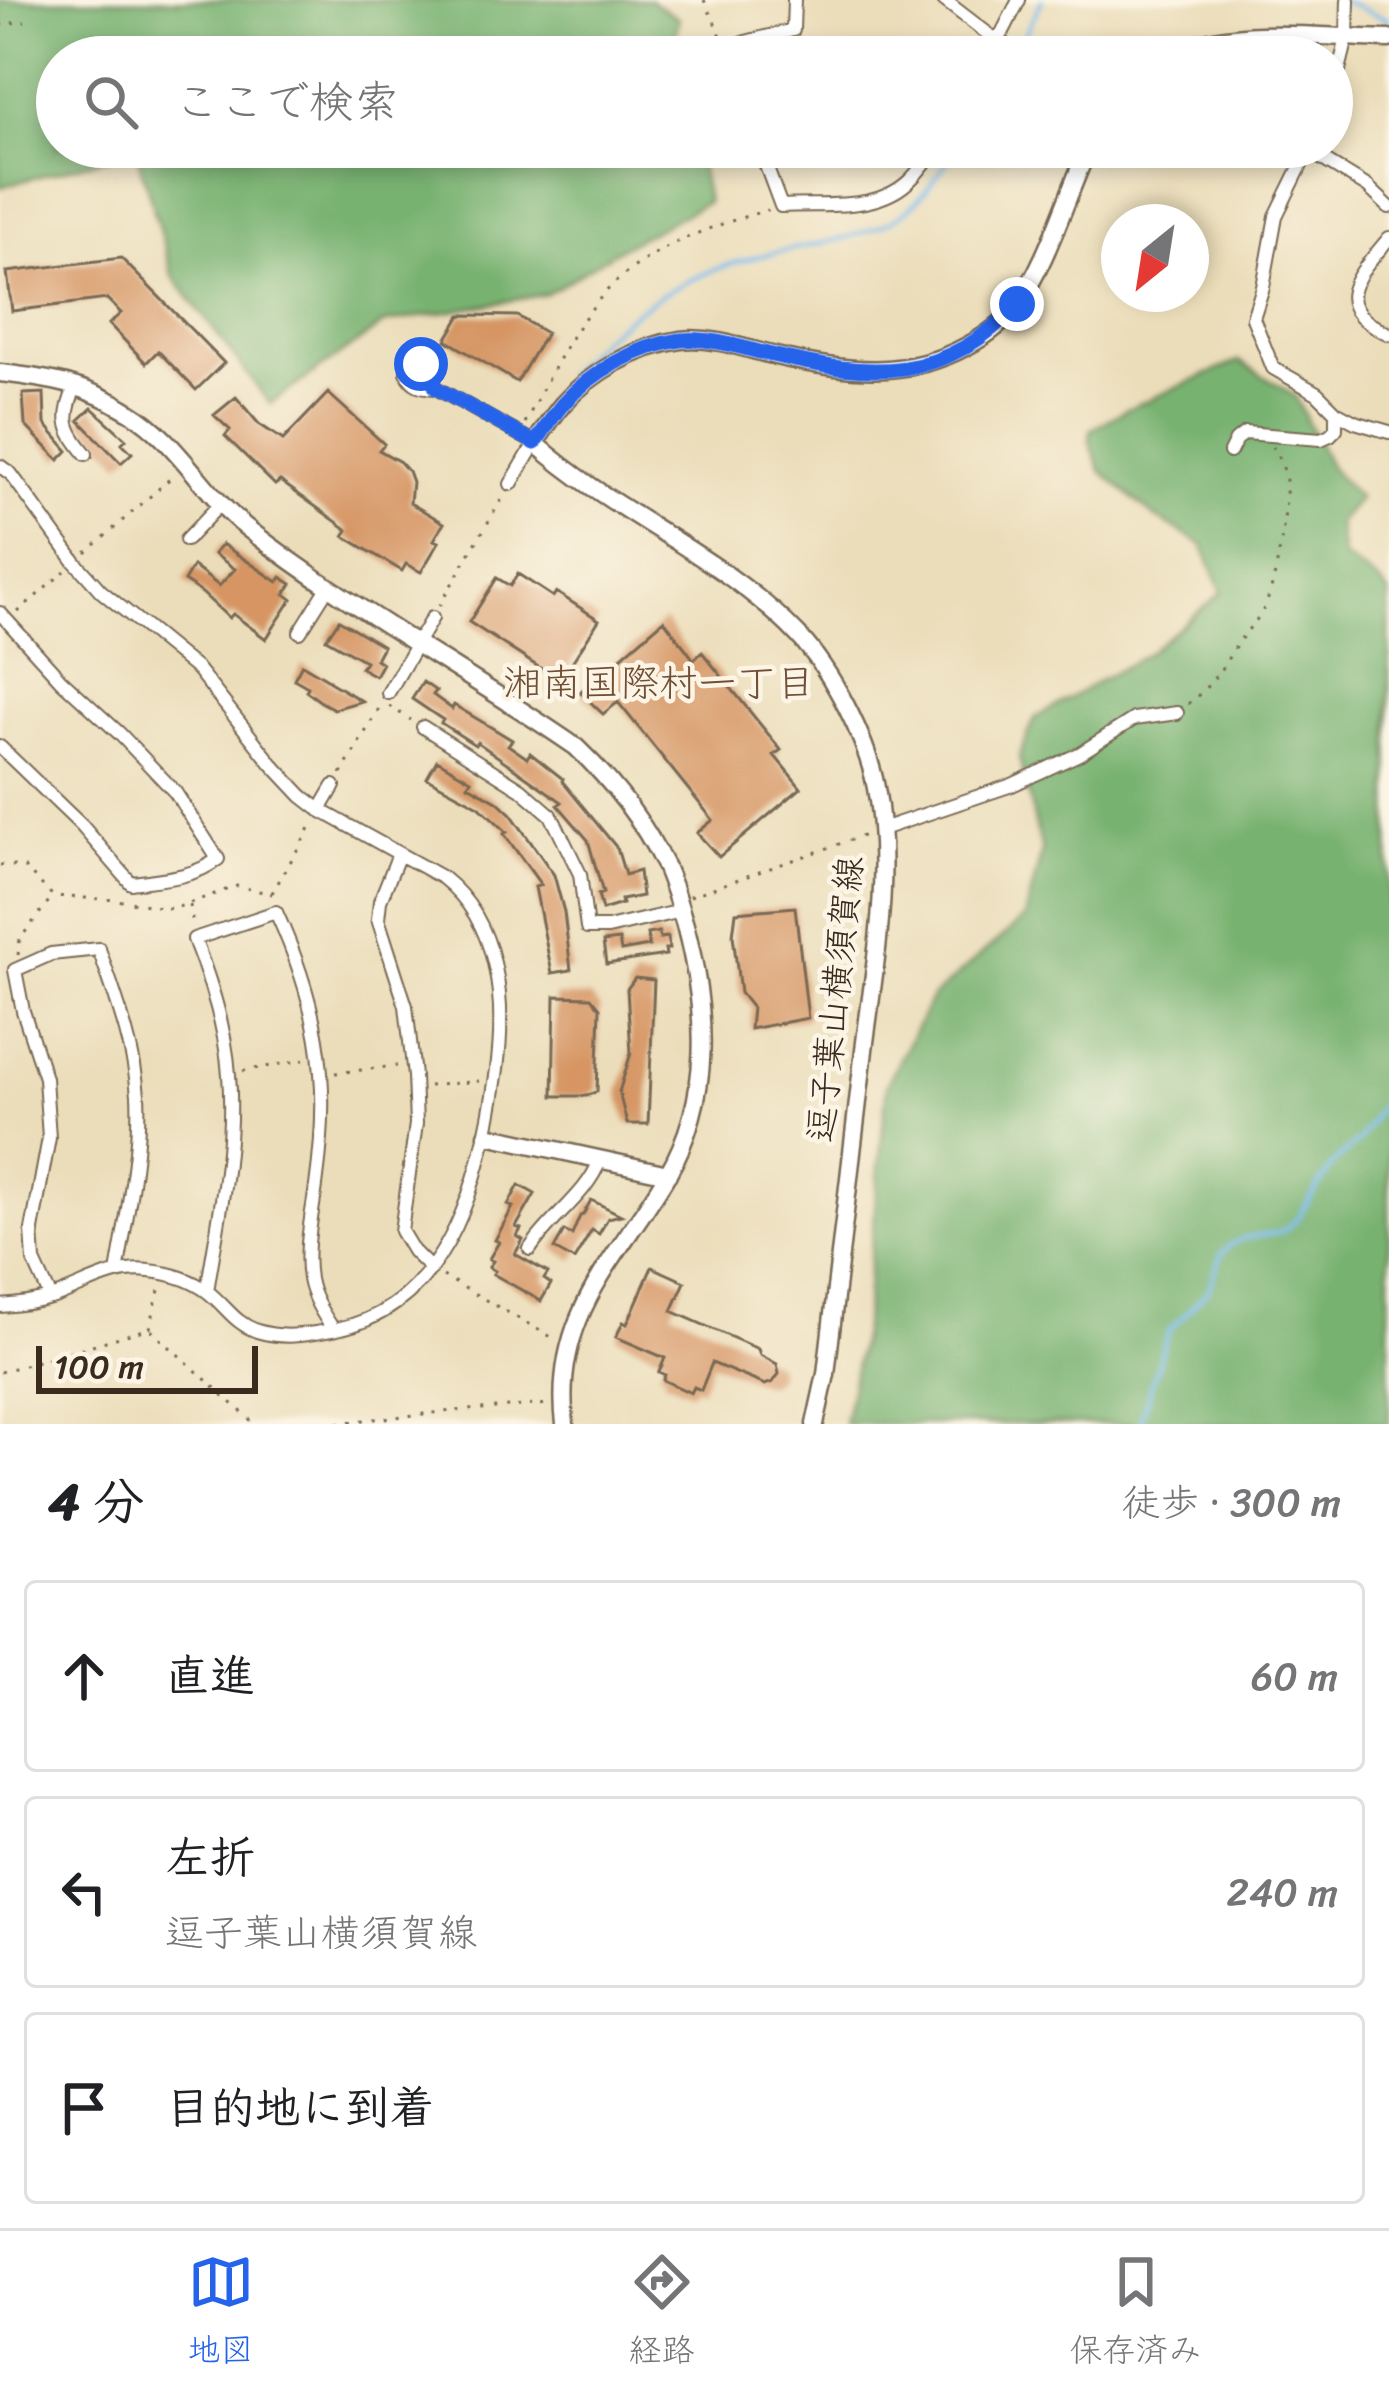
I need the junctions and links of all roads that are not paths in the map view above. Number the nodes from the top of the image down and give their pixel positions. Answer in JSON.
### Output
{"nodes":[{"id":1,"x":794,"y":0,"type":"edge"},
{"id":2,"x":944,"y":0,"type":"edge"},
{"id":3,"x":1019,"y":0,"type":"edge"},
{"id":4,"x":1348,"y":0,"type":"edge"},
{"id":5,"x":774,"y":36,"type":"edge"},
{"id":6,"x":989,"y":36,"type":"edge"},
{"id":7,"x":1000,"y":36,"type":"edge"},
{"id":8,"x":1347,"y":36,"type":"edge"},
{"id":9,"x":1353,"y":38,"type":"edge"},
{"id":10,"x":1389,"y":39,"type":"edge"},
{"id":11,"x":767,"y":168,"type":"edge"},
{"id":12,"x":920,"y":168,"type":"edge"},
{"id":13,"x":1080,"y":168,"type":"edge"},
{"id":14,"x":1300,"y":168,"type":"edge"},
{"id":15,"x":1338,"y":168,"type":"edge"},
{"id":16,"x":1389,"y":207,"type":"edge"},
{"id":17,"x":1389,"y":238,"type":"edge"},
{"id":18,"x":1389,"y":334,"type":"edge"},
{"id":19,"x":0,"y":373,"type":"edge"},
{"id":20,"x":76,"y":385,"type":"junction"},
{"id":21,"x":436,"y":388,"type":"dead end"},
{"id":22,"x":1336,"y":412,"type":"junction"},
{"id":23,"x":1389,"y":432,"type":"edge"},
{"id":24,"x":527,"y":438,"type":"junction"},
{"id":25,"x":1230,"y":452,"type":"dead end"},
{"id":26,"x":86,"y":454,"type":"dead end"},
{"id":27,"x":0,"y":466,"type":"edge"},
{"id":28,"x":511,"y":484,"type":"road end"},
{"id":29,"x":221,"y":503,"type":"junction"},
{"id":30,"x":186,"y":539,"type":"dead end"},
{"id":31,"x":329,"y":586,"type":"junction"},
{"id":32,"x":4,"y":617,"type":"edge"},
{"id":33,"x":432,"y":618,"type":"road end"},
{"id":34,"x":300,"y":632,"type":"dead end"},
{"id":35,"x":417,"y":644,"type":"junction"},
{"id":36,"x":388,"y":694,"type":"dead end"},
{"id":37,"x":1177,"y":713,"type":"road end"},
{"id":38,"x":423,"y":727,"type":"road end"},
{"id":39,"x":0,"y":747,"type":"edge"},
{"id":40,"x":334,"y":786,"type":"road end"},
{"id":41,"x":320,"y":810,"type":"junction"},
{"id":42,"x":882,"y":829,"type":"junction"},
{"id":43,"x":399,"y":854,"type":"junction"},
{"id":44,"x":679,"y":906,"type":"junction"},
{"id":45,"x":487,"y":1135,"type":"junction"},
{"id":46,"x":600,"y":1160,"type":"junction"},
{"id":47,"x":668,"y":1174,"type":"junction"},
{"id":48,"x":530,"y":1249,"type":"dead end"},
{"id":49,"x":431,"y":1269,"type":"junction"},
{"id":50,"x":117,"y":1273,"type":"junction"},
{"id":51,"x":207,"y":1292,"type":"junction"},
{"id":52,"x":51,"y":1298,"type":"junction"},
{"id":53,"x":0,"y":1306,"type":"edge"},
{"id":54,"x":332,"y":1329,"type":"junction"},
{"id":55,"x":556,"y":1424,"type":"edge"},
{"id":56,"x":566,"y":1424,"type":"edge"},
{"id":57,"x":815,"y":1424,"type":"edge"}],
"edges":[{"from":1,"to":5,"type":"street"},
{"from":2,"to":6,"type":"street"},
{"from":3,"to":7,"type":"street"},
{"from":4,"to":8,"type":"street"},
{"from":9,"to":10,"type":"main road"},
{"from":11,"to":12,"type":"street"},
{"from":13,"to":24,"type":"main road"},
{"from":14,"to":22,"type":"street"},
{"from":15,"to":16,"type":"street"},
{"from":17,"to":18,"type":"street"},
{"from":19,"to":20,"type":"main road"},
{"from":20,"to":26,"type":"street"},
{"from":20,"to":29,"type":"main road"},
{"from":21,"to":24,"type":"street"},
{"from":22,"to":23,"type":"street"},
{"from":22,"to":25,"type":"street"},
{"from":24,"to":28,"type":"street"},
{"from":24,"to":42,"type":"main road","name":"逗子葉山横須賀線"},
{"from":27,"to":41,"type":"street"},
{"from":29,"to":30,"type":"street"},
{"from":29,"to":31,"type":"main road"},
{"from":31,"to":34,"type":"street"},
{"from":31,"to":35,"type":"main road"},
{"from":32,"to":39,"type":"street"},
{"from":33,"to":35,"type":"street"},
{"from":35,"to":36,"type":"street"},
{"from":35,"to":44,"type":"main road"},
{"from":37,"to":42,"type":"street"},
{"from":38,"to":44,"type":"street"},
{"from":40,"to":41,"type":"street"},
{"from":41,"to":43,"type":"street"},
{"from":42,"to":57,"type":"main road","name":"逗子葉山横須賀線"},
{"from":43,"to":45,"type":"street"},
{"from":43,"to":49,"type":"street"},
{"from":44,"to":47,"type":"main road"},
{"from":45,"to":46,"type":"main road"},
{"from":45,"to":49,"type":"street"},
{"from":46,"to":47,"type":"main road"},
{"from":46,"to":48,"type":"street"},
{"from":47,"to":56,"type":"main road"},
{"from":49,"to":54,"type":"street"},
{"from":50,"to":51,"type":"street"},
{"from":50,"to":52,"type":"street"},
{"from":50,"to":52,"type":"street"},
{"from":51,"to":54,"type":"street"},
{"from":51,"to":54,"type":"street"},
{"from":52,"to":53,"type":"street"},
{"from":55,"to":56,"type":"main road"}]}
